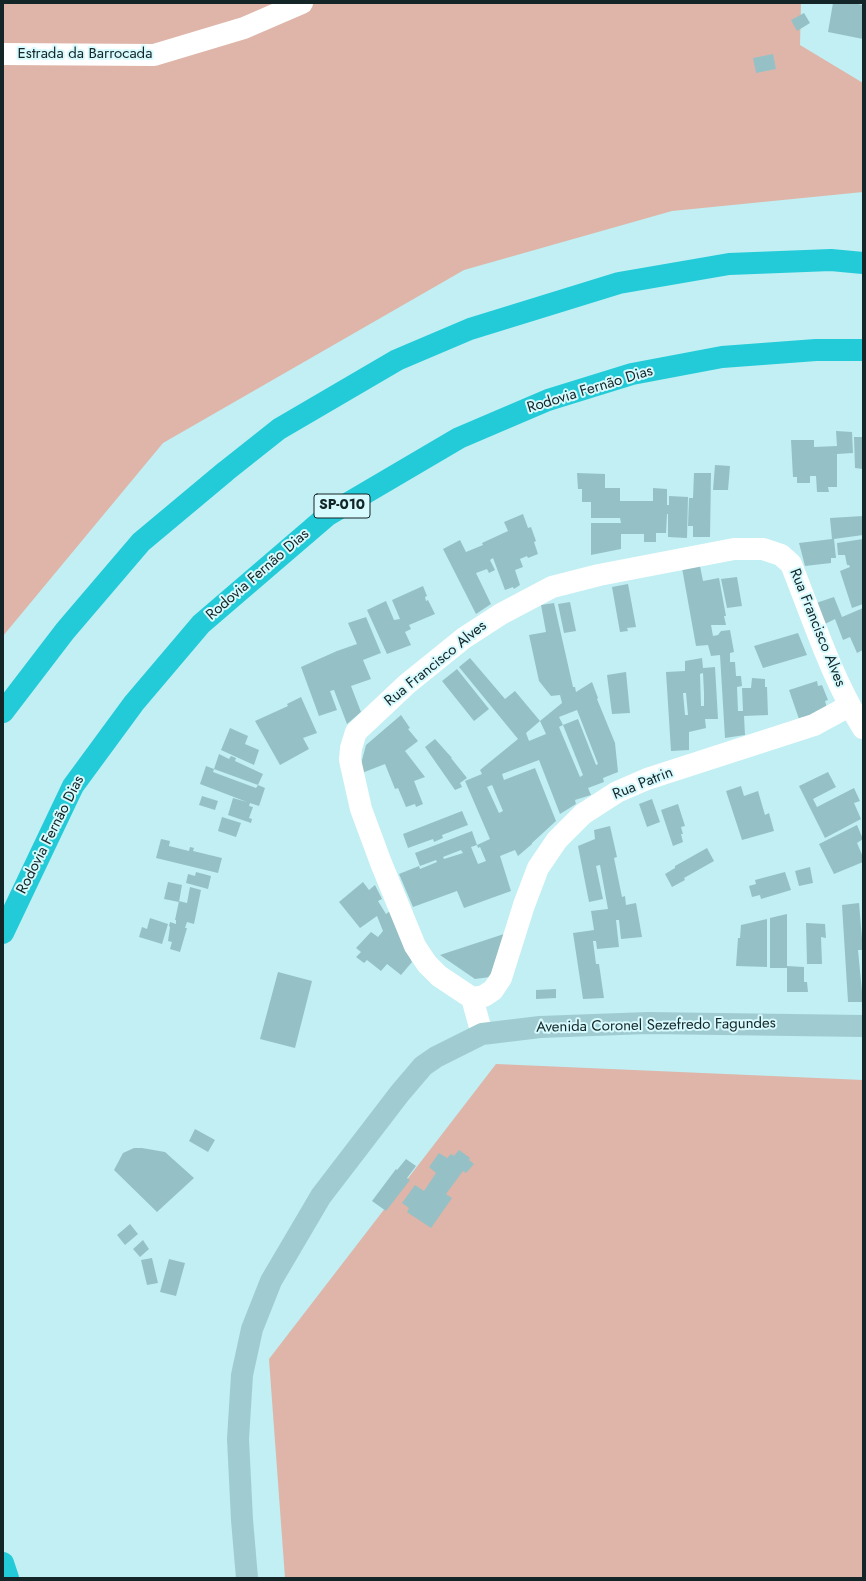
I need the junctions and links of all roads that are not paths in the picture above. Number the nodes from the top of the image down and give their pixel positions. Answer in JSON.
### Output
{"nodes":[{"id":1,"x":302,"y":3,"type":"edge"},
{"id":2,"x":3,"y":54,"type":"edge"},
{"id":3,"x":863,"y":263,"type":"edge"},
{"id":4,"x":863,"y":350,"type":"edge"},
{"id":5,"x":849,"y":706,"type":"junction"},
{"id":6,"x":3,"y":712,"type":"edge"},
{"id":7,"x":863,"y":728,"type":"edge"},
{"id":8,"x":3,"y":933,"type":"edge"},
{"id":9,"x":472,"y":998,"type":"junction"},
{"id":10,"x":863,"y":1026,"type":"edge"},
{"id":11,"x":482,"y":1034,"type":"junction"},
{"id":12,"x":3,"y":1563,"type":"edge"},
{"id":13,"x":8,"y":1578,"type":"edge"},
{"id":14,"x":248,"y":1578,"type":"edge"}],
"edges":[{"from":1,"to":2,"type":"street","name":"Estrada da Barrocada"},
{"from":3,"to":6,"type":"highway"},
{"from":4,"to":8,"type":"highway","name":"Rodovia Fernão Dias","number":"SP-010"},
{"from":5,"to":7,"type":"street","name":"Rua Francisco Alves"},
{"from":5,"to":9,"type":"street","name":"Rua Patrin"},
{"from":5,"to":9,"type":"street","name":"Rua Francisco Alves"},
{"from":9,"to":11,"type":"street"},
{"from":10,"to":11,"type":"main road","name":"Avenida Coronel Sezefredo Fagundes"},
{"from":11,"to":14,"type":"main road","name":"Avenida Coronel Sezefredo Fagundes"},
{"from":12,"to":13,"type":"highway"}]}
